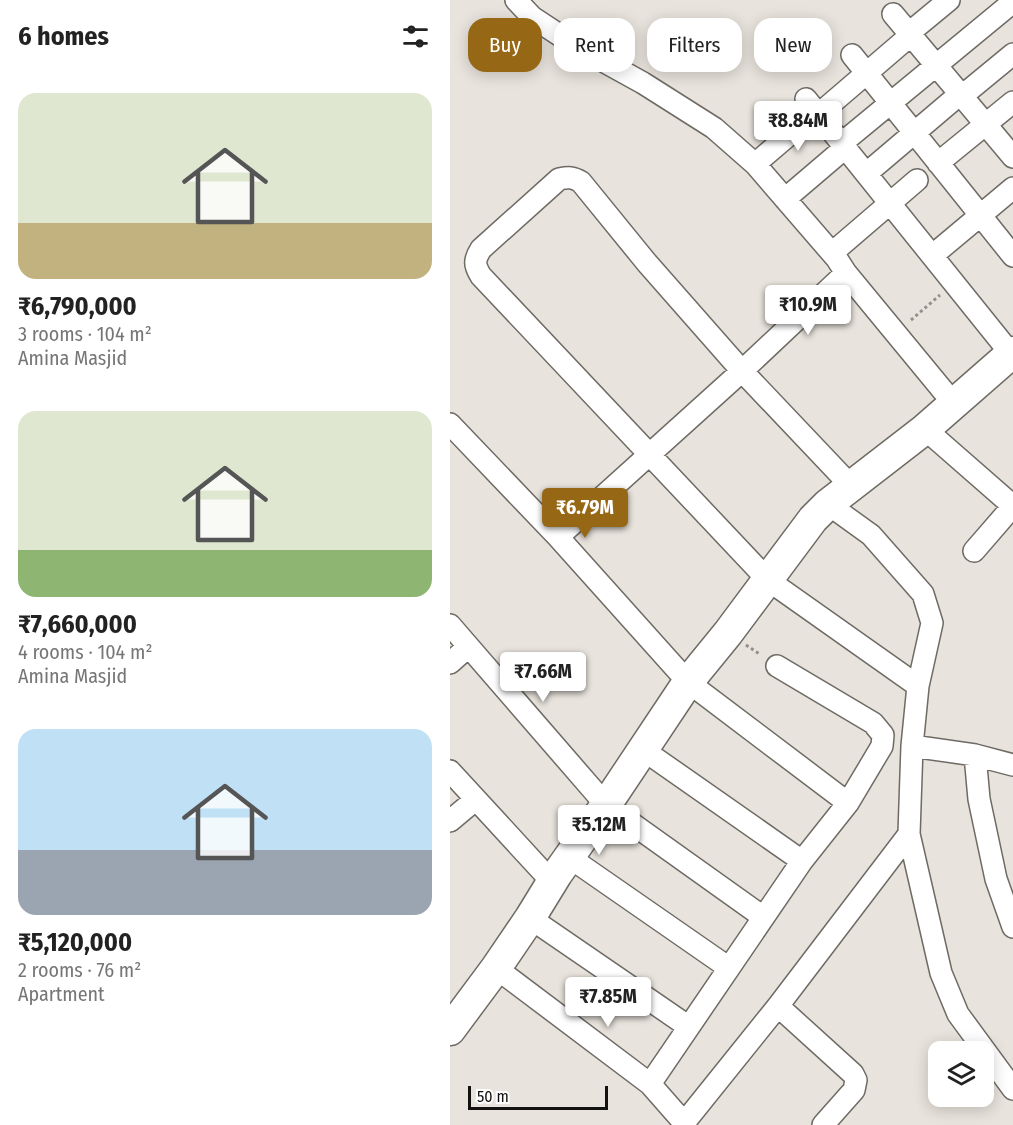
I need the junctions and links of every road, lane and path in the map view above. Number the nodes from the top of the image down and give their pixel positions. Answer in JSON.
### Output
{"nodes":[{"id":1,"x":516,"y":0,"type":"edge"},
{"id":2,"x":949,"y":0,"type":"edge"},
{"id":3,"x":1013,"y":2,"type":"edge"},
{"id":4,"x":893,"y":15,"type":"dead end"},
{"id":5,"x":910,"y":34,"type":"junction"},
{"id":6,"x":852,"y":55,"type":"dead end"},
{"id":7,"x":1012,"y":56,"type":"edge"},
{"id":8,"x":936,"y":66,"type":"junction"},
{"id":9,"x":867,"y":73,"type":"junction"},
{"id":10,"x":961,"y":95,"type":"junction"},
{"id":11,"x":890,"y":102,"type":"junction"},
{"id":12,"x":1013,"y":102,"type":"edge"},
{"id":13,"x":814,"y":108,"type":"junction"},
{"id":14,"x":986,"y":124,"type":"junction"},
{"id":15,"x":914,"y":132,"type":"junction"},
{"id":16,"x":844,"y":145,"type":"junction"},
{"id":17,"x":1013,"y":156,"type":"edge"},
{"id":18,"x":938,"y":163,"type":"junction"},
{"id":19,"x":755,"y":164,"type":"junction"},
{"id":20,"x":867,"y":173,"type":"junction"},
{"id":21,"x":917,"y":180,"type":"dead end"},
{"id":22,"x":1013,"y":188,"type":"edge"},
{"id":23,"x":785,"y":199,"type":"junction"},
{"id":24,"x":890,"y":203,"type":"junction"},
{"id":25,"x":980,"y":215,"type":"junction"},
{"id":26,"x":832,"y":253,"type":"junction"},
{"id":27,"x":933,"y":255,"type":"junction"},
{"id":28,"x":1013,"y":256,"type":"edge"},
{"id":29,"x":846,"y":273,"type":"junction"},
{"id":30,"x":954,"y":282,"type":"junction"},
{"id":31,"x":896,"y":333,"type":"junction"},
{"id":32,"x":1012,"y":353,"type":"edge"},
{"id":33,"x":742,"y":371,"type":"junction"},
{"id":34,"x":954,"y":404,"type":"junction"},
{"id":35,"x":450,"y":424,"type":"edge"},
{"id":36,"x":925,"y":429,"type":"junction"},
{"id":37,"x":650,"y":455,"type":"junction"},
{"id":38,"x":852,"y":486,"type":"junction"},
{"id":39,"x":828,"y":504,"type":"junction"},
{"id":40,"x":1013,"y":506,"type":"edge"},
{"id":41,"x":558,"y":537,"type":"junction"},
{"id":42,"x":974,"y":551,"type":"dead end"},
{"id":43,"x":768,"y":580,"type":"junction"},
{"id":44,"x":450,"y":625,"type":"edge"},
{"id":45,"x":728,"y":633,"type":"junction"},
{"id":46,"x":468,"y":647,"type":"junction"},
{"id":47,"x":450,"y":663,"type":"edge"},
{"id":48,"x":777,"y":666,"type":"joint"},
{"id":49,"x":688,"y":682,"type":"junction"},
{"id":50,"x":918,"y":686,"type":"junction"},
{"id":51,"x":912,"y":746,"type":"junction"},
{"id":52,"x":642,"y":749,"type":"junction"},
{"id":53,"x":975,"y":755,"type":"junction"},
{"id":54,"x":1013,"y":765,"type":"edge"},
{"id":55,"x":450,"y":771,"type":"edge"},
{"id":56,"x":475,"y":800,"type":"junction"},
{"id":57,"x":848,"y":803,"type":"junction"},
{"id":58,"x":606,"y":804,"type":"junction"},
{"id":59,"x":450,"y":821,"type":"edge"},
{"id":60,"x":909,"y":834,"type":"junction"},
{"id":61,"x":569,"y":857,"type":"junction"},
{"id":62,"x":802,"y":861,"type":"junction"},
{"id":63,"x":552,"y":882,"type":"junction"},
{"id":64,"x":763,"y":917,"type":"junction"},
{"id":65,"x":530,"y":918,"type":"junction"},
{"id":66,"x":1013,"y":927,"type":"edge"},
{"id":67,"x":496,"y":968,"type":"junction"},
{"id":68,"x":729,"y":968,"type":"junction"},
{"id":69,"x":778,"y":1006,"type":"junction"},
{"id":70,"x":689,"y":1027,"type":"junction"},
{"id":71,"x":450,"y":1030,"type":"edge"},
{"id":72,"x":650,"y":1084,"type":"junction"},
{"id":73,"x":1013,"y":1089,"type":"edge"},
{"id":74,"x":685,"y":1124,"type":"edge"},
{"id":75,"x":823,"y":1125,"type":"edge"}],
"edges":[{"from":1,"to":19,"type":"street"},
{"from":2,"to":5,"type":"street"},
{"from":3,"to":8,"type":"street"},
{"from":4,"to":5,"type":"street"},
{"from":5,"to":8,"type":"street"},
{"from":5,"to":9,"type":"street"},
{"from":6,"to":9,"type":"street"},
{"from":7,"to":10,"type":"street"},
{"from":8,"to":10,"type":"street"},
{"from":8,"to":11,"type":"street"},
{"from":9,"to":11,"type":"street"},
{"from":9,"to":13,"type":"street"},
{"from":10,"to":14,"type":"street"},
{"from":10,"to":15,"type":"street"},
{"from":11,"to":15,"type":"street"},
{"from":11,"to":16,"type":"street"},
{"from":12,"to":14,"type":"street"},
{"from":13,"to":16,"type":"street"},
{"from":13,"to":19,"type":"street"},
{"from":14,"to":17,"type":"street"},
{"from":14,"to":18,"type":"street"},
{"from":15,"to":18,"type":"street"},
{"from":15,"to":20,"type":"street"},
{"from":16,"to":20,"type":"street"},
{"from":16,"to":23,"type":"street"},
{"from":18,"to":25,"type":"street"},
{"from":19,"to":23,"type":"street"},
{"from":20,"to":24,"type":"street"},
{"from":21,"to":24,"type":"street"},
{"from":22,"to":25,"type":"street"},
{"from":23,"to":26,"type":"street"},
{"from":24,"to":26,"type":"street"},
{"from":24,"to":27,"type":"street"},
{"from":25,"to":27,"type":"street"},
{"from":25,"to":28,"type":"street"},
{"from":26,"to":29,"type":"street"},
{"from":27,"to":30,"type":"street"},
{"from":29,"to":31,"type":"street"},
{"from":29,"to":33,"type":"street"},
{"from":30,"to":31,"type":"path"},
{"from":30,"to":32,"type":"street"},
{"from":31,"to":34,"type":"street"},
{"from":32,"to":34,"type":"street"},
{"from":33,"to":37,"type":"street"},
{"from":33,"to":37,"type":"street"},
{"from":33,"to":38,"type":"street"},
{"from":34,"to":36,"type":"street"},
{"from":35,"to":41,"type":"street"},
{"from":36,"to":38,"type":"street"},
{"from":36,"to":40,"type":"street"},
{"from":37,"to":41,"type":"street"},
{"from":37,"to":43,"type":"street"},
{"from":38,"to":39,"type":"street"},
{"from":39,"to":43,"type":"street"},
{"from":39,"to":50,"type":"street"},
{"from":40,"to":42,"type":"street"},
{"from":41,"to":49,"type":"street"},
{"from":43,"to":45,"type":"street"},
{"from":43,"to":50,"type":"street"},
{"from":44,"to":46,"type":"street"},
{"from":45,"to":48,"type":"path"},
{"from":45,"to":49,"type":"street"},
{"from":46,"to":47,"type":"street"},
{"from":46,"to":58,"type":"street"},
{"from":48,"to":57,"type":"street"},
{"from":49,"to":52,"type":"street"},
{"from":49,"to":57,"type":"street"},
{"from":50,"to":51,"type":"street"},
{"from":51,"to":53,"type":"street"},
{"from":51,"to":60,"type":"street"},
{"from":52,"to":58,"type":"street"},
{"from":52,"to":62,"type":"street"},
{"from":53,"to":54,"type":"street"},
{"from":53,"to":66,"type":"street"},
{"from":55,"to":56,"type":"street"},
{"from":56,"to":59,"type":"street"},
{"from":56,"to":63,"type":"street"},
{"from":57,"to":62,"type":"street"},
{"from":58,"to":61,"type":"street"},
{"from":58,"to":64,"type":"street"},
{"from":60,"to":69,"type":"street"},
{"from":60,"to":73,"type":"street"},
{"from":61,"to":63,"type":"street"},
{"from":61,"to":68,"type":"street"},
{"from":62,"to":64,"type":"street"},
{"from":63,"to":65,"type":"street"},
{"from":64,"to":68,"type":"street"},
{"from":65,"to":67,"type":"street"},
{"from":65,"to":70,"type":"street"},
{"from":67,"to":71,"type":"street"},
{"from":67,"to":72,"type":"street"},
{"from":68,"to":70,"type":"street"},
{"from":69,"to":74,"type":"street"},
{"from":69,"to":75,"type":"street"},
{"from":70,"to":72,"type":"street"},
{"from":72,"to":74,"type":"street"}]}
